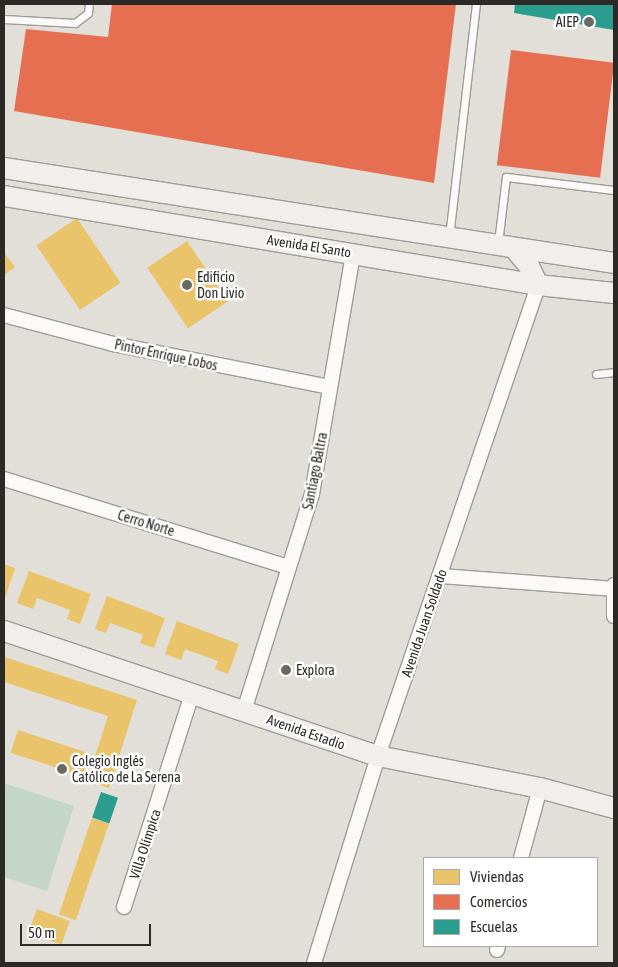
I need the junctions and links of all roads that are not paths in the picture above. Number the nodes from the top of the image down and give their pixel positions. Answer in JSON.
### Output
{"nodes":[{"id":1,"x":90,"y":4,"type":"edge"},
{"id":2,"x":476,"y":4,"type":"edge"},
{"id":3,"x":4,"y":19,"type":"edge"},
{"id":4,"x":4,"y":168,"type":"edge"},
{"id":5,"x":614,"y":190,"type":"edge"},
{"id":6,"x":4,"y":196,"type":"edge"},
{"id":7,"x":449,"y":239,"type":"junction"},
{"id":8,"x":506,"y":247,"type":"junction"},
{"id":9,"x":353,"y":253,"type":"junction"},
{"id":10,"x":614,"y":263,"type":"edge"},
{"id":11,"x":538,"y":285,"type":"junction"},
{"id":12,"x":614,"y":293,"type":"edge"},
{"id":13,"x":4,"y":316,"type":"edge"},
{"id":14,"x":614,"y":372,"type":"edge"},
{"id":15,"x":596,"y":374,"type":"dead end"},
{"id":16,"x":330,"y":387,"type":"junction"},
{"id":17,"x":4,"y":479,"type":"edge"},
{"id":18,"x":289,"y":567,"type":"junction"},
{"id":19,"x":441,"y":576,"type":"junction"},
{"id":20,"x":613,"y":587,"type":"edge"},
{"id":21,"x":614,"y":616,"type":"edge"},
{"id":22,"x":4,"y":631,"type":"edge"},
{"id":23,"x":192,"y":694,"type":"junction"},
{"id":24,"x":244,"y":712,"type":"junction"},
{"id":25,"x":378,"y":756,"type":"junction"},
{"id":26,"x":540,"y":788,"type":"junction"},
{"id":27,"x":614,"y":808,"type":"edge"},
{"id":28,"x":522,"y":857,"type":"edge"},
{"id":29,"x":124,"y":907,"type":"dead end"},
{"id":30,"x":314,"y":963,"type":"edge"}],
"edges":[{"from":1,"to":3,"type":"lane"},
{"from":2,"to":7,"type":"lane"},
{"from":4,"to":7,"type":"main road"},
{"from":5,"to":8,"type":"lane"},
{"from":6,"to":9,"type":"main road","name":"Avenida El Santo"},
{"from":7,"to":8,"type":"main road"},
{"from":8,"to":10,"type":"main road"},
{"from":8,"to":11,"type":"main road"},
{"from":9,"to":11,"type":"main road","name":"Avenida El Santo"},
{"from":9,"to":16,"type":"street","name":"Santiago Baltra"},
{"from":11,"to":12,"type":"main road","name":"Avenida El Santo"},
{"from":11,"to":19,"type":"street","name":"Avenida Juan Soldado"},
{"from":13,"to":16,"type":"street","name":"Pintor Enrique Lobos"},
{"from":14,"to":15,"type":"lane"},
{"from":16,"to":18,"type":"street","name":"Santiago Baltra"},
{"from":17,"to":18,"type":"street","name":"Cerro Norte"},
{"from":18,"to":24,"type":"street","name":"Santiago Baltra"},
{"from":19,"to":20,"type":"street"},
{"from":19,"to":25,"type":"street","name":"Avenida Juan Soldado"},
{"from":20,"to":21,"type":"street"},
{"from":22,"to":23,"type":"main road","name":"Avenida Estadio"},
{"from":23,"to":24,"type":"main road","name":"Avenida Estadio"},
{"from":23,"to":29,"type":"street","name":"Villa Olímpica"},
{"from":24,"to":25,"type":"main road","name":"Avenida Estadio"},
{"from":25,"to":26,"type":"main road","name":"Avenida Estadio"},
{"from":25,"to":30,"type":"street","name":"Avenida Juan Soldado"},
{"from":26,"to":27,"type":"main road","name":"Avenida Estadio"},
{"from":26,"to":28,"type":"street"}]}
